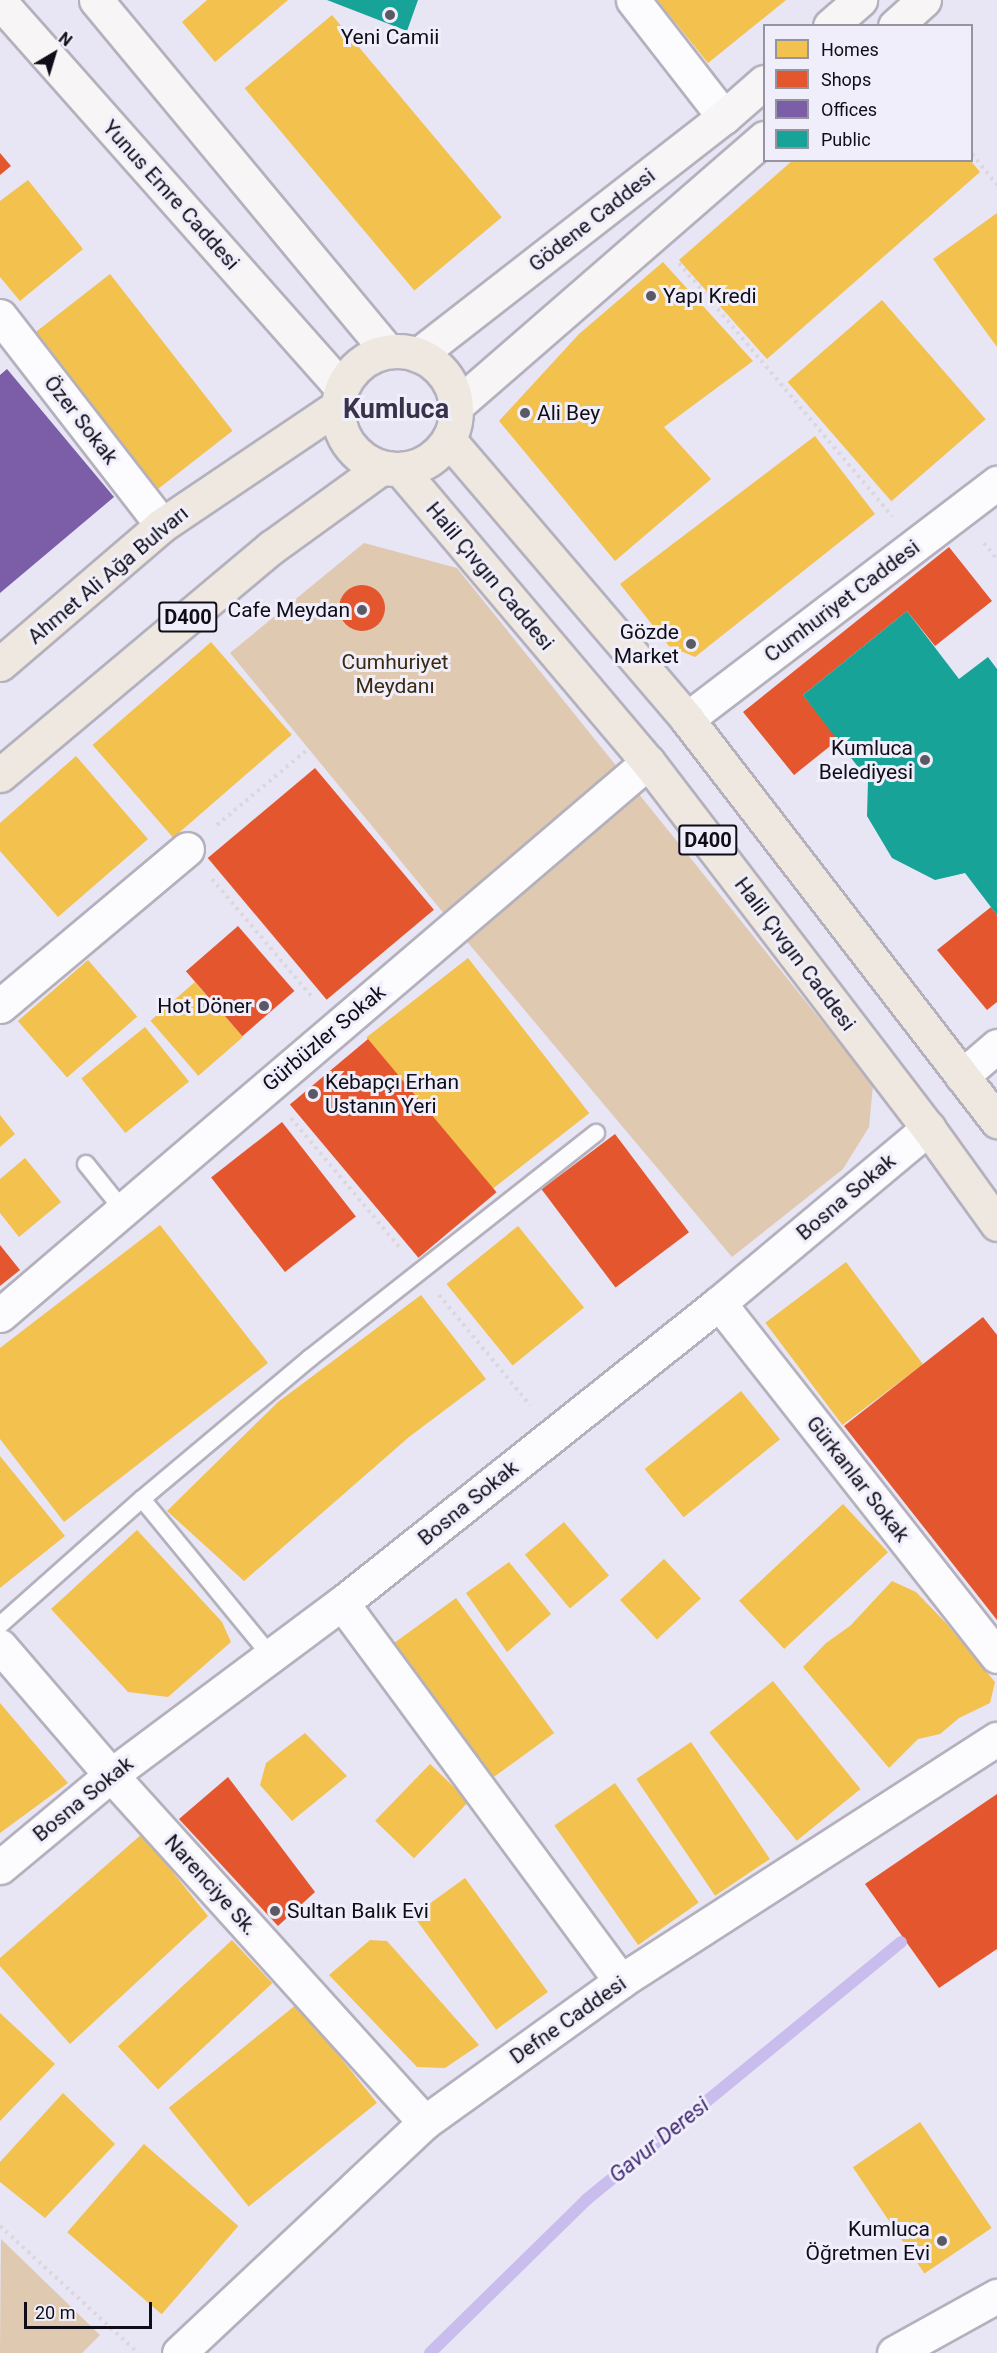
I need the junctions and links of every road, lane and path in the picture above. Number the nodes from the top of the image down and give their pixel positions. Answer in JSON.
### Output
{"nodes":[{"id":1,"x":96,"y":0,"type":"edge"},
{"id":2,"x":633,"y":0,"type":"edge"},
{"id":3,"x":860,"y":0,"type":"edge"},
{"id":4,"x":924,"y":0,"type":"edge"},
{"id":5,"x":0,"y":2,"type":"edge"},
{"id":6,"x":832,"y":24,"type":"edge"},
{"id":7,"x":897,"y":24,"type":"edge"},
{"id":8,"x":763,"y":84,"type":"edge"},
{"id":9,"x":724,"y":117,"type":"junction"},
{"id":10,"x":763,"y":140,"type":"edge"},
{"id":11,"x":973,"y":155,"type":"edge"},
{"id":12,"x":997,"y":184,"type":"edge"},
{"id":13,"x":654,"y":233,"type":"junction"},
{"id":14,"x":0,"y":316,"type":"edge"},
{"id":15,"x":402,"y":353,"type":"junction"},
{"id":16,"x":339,"y":397,"type":"junction"},
{"id":17,"x":457,"y":405,"type":"junction"},
{"id":18,"x":449,"y":440,"type":"junction"},
{"id":19,"x":391,"y":469,"type":"junction"},
{"id":20,"x":997,"y":483,"type":"edge"},
{"id":21,"x":162,"y":525,"type":"junction"},
{"id":22,"x":916,"y":545,"type":"junction"},
{"id":23,"x":0,"y":664,"type":"edge"},
{"id":24,"x":687,"y":719,"type":"junction"},
{"id":25,"x":308,"y":749,"type":"dead end"},
{"id":26,"x":648,"y":762,"type":"junction"},
{"id":27,"x":0,"y":775,"type":"edge"},
{"id":28,"x":188,"y":849,"type":"junction"},
{"id":29,"x":314,"y":998,"type":"dead end"},
{"id":30,"x":0,"y":1006,"type":"edge"},
{"id":31,"x":997,"y":1047,"type":"edge"},
{"id":32,"x":962,"y":1076,"type":"junction"},
{"id":33,"x":997,"y":1121,"type":"edge"},
{"id":34,"x":928,"y":1128,"type":"junction"},
{"id":35,"x":596,"y":1133,"type":"dead end"},
{"id":36,"x":86,"y":1164,"type":"dead end"},
{"id":37,"x":123,"y":1210,"type":"junction"},
{"id":38,"x":997,"y":1224,"type":"edge"},
{"id":39,"x":719,"y":1303,"type":"junction"},
{"id":40,"x":0,"y":1315,"type":"edge"},
{"id":41,"x":142,"y":1499,"type":"junction"},
{"id":42,"x":342,"y":1603,"type":"junction"},
{"id":43,"x":0,"y":1625,"type":"edge"},
{"id":44,"x":0,"y":1646,"type":"edge"},
{"id":45,"x":271,"y":1656,"type":"junction"},
{"id":46,"x":997,"y":1656,"type":"edge"},
{"id":47,"x":997,"y":1738,"type":"edge"},
{"id":48,"x":111,"y":1775,"type":"junction"},
{"id":49,"x":0,"y":1868,"type":"edge"},
{"id":50,"x":621,"y":1981,"type":"junction"},
{"id":51,"x":425,"y":2122,"type":"junction"},
{"id":52,"x":0,"y":2226,"type":"edge"},
{"id":53,"x":997,"y":2296,"type":"edge"},
{"id":54,"x":138,"y":2353,"type":"edge"},
{"id":55,"x":179,"y":2353,"type":"edge"},
{"id":56,"x":894,"y":2353,"type":"edge"}],
"edges":[{"from":1,"to":15,"type":"street"},
{"from":2,"to":9,"type":"street"},
{"from":3,"to":6,"type":"street"},
{"from":4,"to":7,"type":"street"},
{"from":5,"to":16,"type":"street","name":"Yunus Emre Caddesi"},
{"from":8,"to":9,"type":"street","name":"Gödene Caddesi"},
{"from":9,"to":15,"type":"street","name":"Gödene Caddesi"},
{"from":10,"to":13,"type":"street"},
{"from":11,"to":12,"type":"path"},
{"from":13,"to":17,"type":"street"},
{"from":13,"to":22,"type":"path"},
{"from":14,"to":21,"type":"street","name":"Özer Sokak"},
{"from":15,"to":16,"type":"highway"},
{"from":15,"to":17,"type":"highway"},
{"from":16,"to":19,"type":"highway"},
{"from":16,"to":21,"type":"highway","name":"Ahmet Ali Ağa Bulvarı"},
{"from":17,"to":18,"type":"highway"},
{"from":18,"to":19,"type":"highway"},
{"from":18,"to":24,"type":"highway","number":"D400"},
{"from":19,"to":26,"type":"highway","name":"Halil Çıvgın Caddesi","number":"D400"},
{"from":19,"to":27,"type":"highway","number":"D400"},
{"from":20,"to":22,"type":"street","name":"Cumhuriyet Caddesi"},
{"from":21,"to":23,"type":"highway","name":"Ahmet Ali Ağa Bulvarı"},
{"from":22,"to":24,"type":"street","name":"Cumhuriyet Caddesi"},
{"from":24,"to":32,"type":"highway","number":"D400"},
{"from":25,"to":28,"type":"path"},
{"from":26,"to":34,"type":"highway","name":"Halil Çıvgın Caddesi","number":"D400"},
{"from":26,"to":37,"type":"street","name":"Gürbüzler Sokak"},
{"from":28,"to":29,"type":"path"},
{"from":28,"to":30,"type":"street"},
{"from":31,"to":32,"type":"street"},
{"from":32,"to":33,"type":"highway","number":"D400"},
{"from":34,"to":38,"type":"highway","name":"Halil Çıvgın Caddesi","number":"D400"},
{"from":34,"to":39,"type":"street","name":"Bosna Sokak"},
{"from":35,"to":41,"type":"lane"},
{"from":36,"to":37,"type":"lane"},
{"from":37,"to":40,"type":"street","name":"Gürbüzler Sokak"},
{"from":39,"to":42,"type":"street","name":"Bosna Sokak"},
{"from":39,"to":46,"type":"street","name":"Gürkanlar Sokak"},
{"from":41,"to":43,"type":"lane"},
{"from":41,"to":45,"type":"lane"},
{"from":42,"to":45,"type":"street","name":"Bosna Sokak"},
{"from":42,"to":50,"type":"street"},
{"from":44,"to":48,"type":"street","name":"Narenciye Sk."},
{"from":45,"to":48,"type":"street","name":"Bosna Sokak"},
{"from":47,"to":50,"type":"street","name":"Defne Caddesi"},
{"from":48,"to":49,"type":"street","name":"Bosna Sokak"},
{"from":48,"to":51,"type":"street","name":"Narenciye Sk."},
{"from":50,"to":51,"type":"street","name":"Defne Caddesi"},
{"from":51,"to":55,"type":"street","name":"Defne Caddesi"},
{"from":52,"to":54,"type":"path"},
{"from":53,"to":56,"type":"street"}]}
